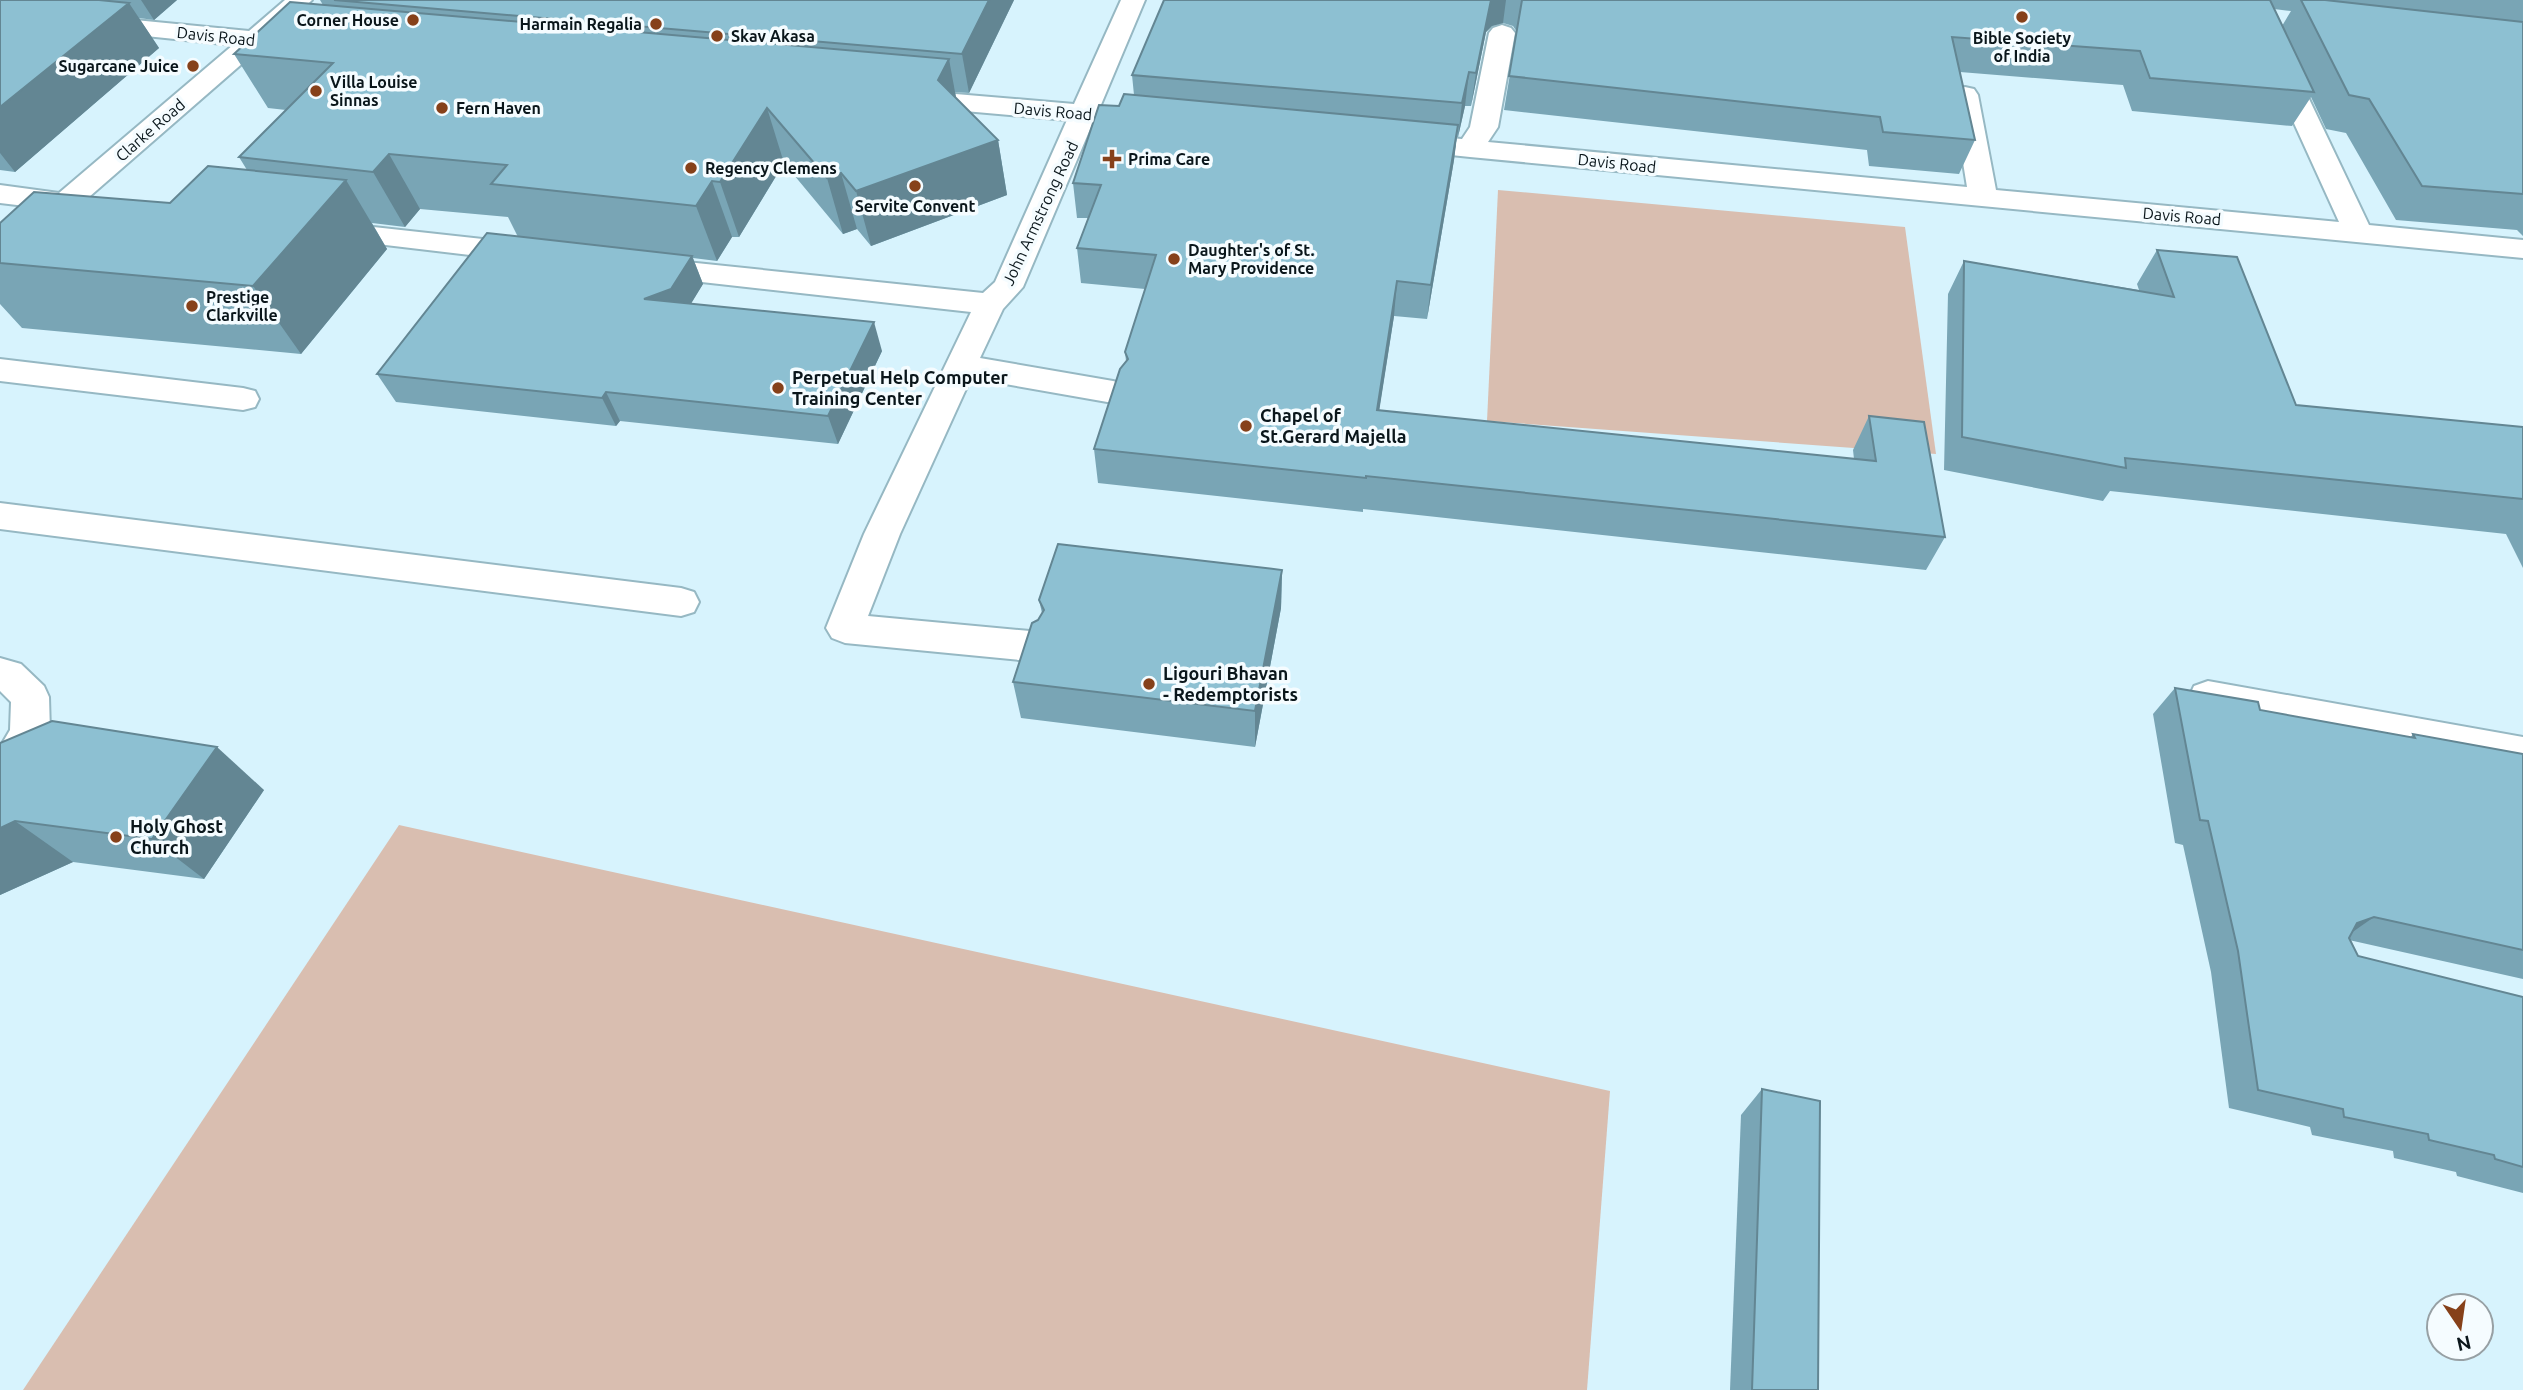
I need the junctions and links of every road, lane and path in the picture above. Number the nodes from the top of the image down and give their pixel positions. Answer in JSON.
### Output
{"nodes":[{"id":1,"x":300,"y":0,"type":"edge"},
{"id":2,"x":1109,"y":0,"type":"edge"},
{"id":3,"x":1133,"y":0,"type":"edge"},
{"id":4,"x":2263,"y":12,"type":"edge"},
{"id":5,"x":0,"y":14,"type":"edge"},
{"id":6,"x":1502,"y":33,"type":"dead end"},
{"id":7,"x":256,"y":40,"type":"junction"},
{"id":8,"x":324,"y":46,"type":"edge"},
{"id":9,"x":1965,"y":94,"type":"edge"},
{"id":10,"x":882,"y":96,"type":"edge"},
{"id":11,"x":1073,"y":113,"type":"junction"},
{"id":12,"x":1168,"y":121,"type":"edge"},
{"id":13,"x":1374,"y":140,"type":"edge"},
{"id":14,"x":1471,"y":149,"type":"junction"},
{"id":15,"x":0,"y":194,"type":"edge"},
{"id":16,"x":1983,"y":199,"type":"junction"},
{"id":17,"x":67,"y":202,"type":"junction"},
{"id":18,"x":104,"y":206,"type":"edge"},
{"id":19,"x":297,"y":228,"type":"edge"},
{"id":20,"x":2358,"y":232,"type":"junction"},
{"id":21,"x":2523,"y":250,"type":"edge"},
{"id":22,"x":560,"y":257,"type":"edge"},
{"id":23,"x":0,"y":260,"type":"edge"},
{"id":24,"x":616,"y":263,"type":"edge"},
{"id":25,"x":990,"y":304,"type":"junction"},
{"id":26,"x":963,"y":366,"type":"junction"},
{"id":27,"x":0,"y":370,"type":"edge"},
{"id":28,"x":1113,"y":392,"type":"edge"},
{"id":29,"x":243,"y":399,"type":"dead end"},
{"id":30,"x":0,"y":516,"type":"edge"},
{"id":31,"x":681,"y":602,"type":"dead end"},
{"id":32,"x":1030,"y":646,"type":"edge"},
{"id":33,"x":0,"y":673,"type":"edge"},
{"id":34,"x":2176,"y":691,"type":"edge"},
{"id":35,"x":2523,"y":754,"type":"edge"},
{"id":36,"x":0,"y":778,"type":"edge"}],
"edges":[{"from":1,"to":7,"type":"street","name":"Clarke Road"},
{"from":2,"to":11,"type":"street","name":"John Armstrong Road"},
{"from":3,"to":11,"type":"street","name":"John Armstrong Road"},
{"from":4,"to":20,"type":"street"},
{"from":5,"to":7,"type":"street","name":"Davis Road"},
{"from":6,"to":14,"type":"street"},
{"from":7,"to":8,"type":"street","name":"Davis Road"},
{"from":7,"to":17,"type":"street","name":"Clarke Road"},
{"from":9,"to":16,"type":"street"},
{"from":10,"to":11,"type":"street","name":"Davis Road"},
{"from":11,"to":12,"type":"street","name":"Davis Road"},
{"from":11,"to":25,"type":"street","name":"John Armstrong Road"},
{"from":13,"to":14,"type":"street","name":"Davis Road"},
{"from":14,"to":16,"type":"street","name":"Davis Road"},
{"from":15,"to":17,"type":"street"},
{"from":16,"to":20,"type":"street","name":"Davis Road"},
{"from":17,"to":18,"type":"street"},
{"from":17,"to":23,"type":"street","name":"Clarke Road"},
{"from":19,"to":22,"type":"street"},
{"from":20,"to":21,"type":"street","name":"Davis Road"},
{"from":24,"to":25,"type":"street"},
{"from":25,"to":26,"type":"street","name":"John Armstrong Road"},
{"from":26,"to":28,"type":"street"},
{"from":26,"to":32,"type":"street","name":"John Armstrong Road"},
{"from":27,"to":29,"type":"street"},
{"from":30,"to":31,"type":"street"},
{"from":33,"to":36,"type":"street"},
{"from":34,"to":35,"type":"street"}]}
